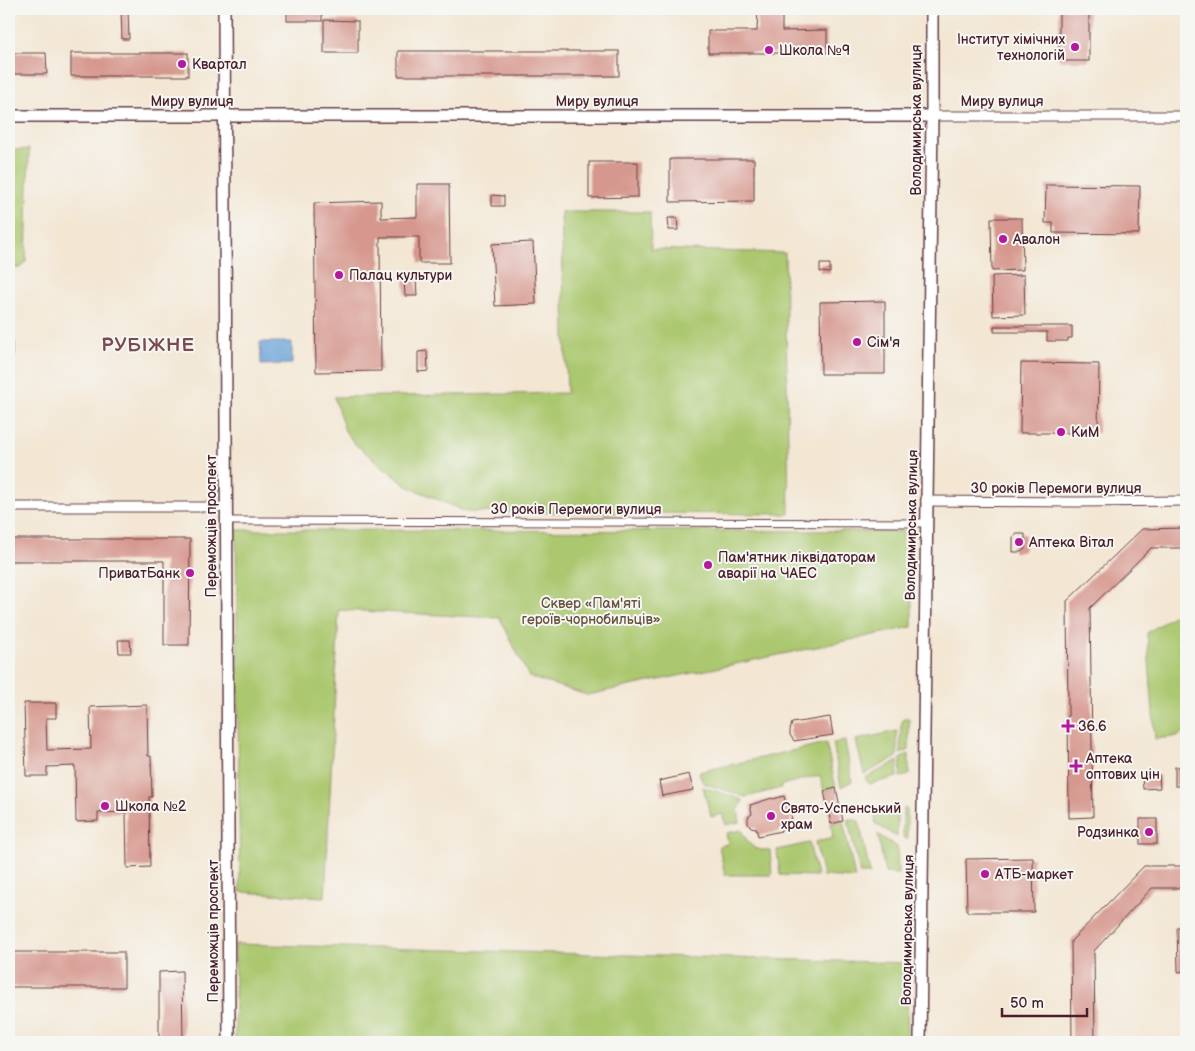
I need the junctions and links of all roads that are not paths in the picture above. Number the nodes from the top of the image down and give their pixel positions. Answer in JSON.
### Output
{"nodes":[{"id":1,"x":224,"y":9,"type":"edge"},
{"id":2,"x":932,"y":9,"type":"edge"},
{"id":3,"x":9,"y":116,"type":"edge"},
{"id":4,"x":224,"y":116,"type":"junction"},
{"id":5,"x":932,"y":116,"type":"junction"},
{"id":6,"x":1186,"y":116,"type":"edge"},
{"id":7,"x":926,"y":501,"type":"junction"},
{"id":8,"x":1186,"y":501,"type":"edge"},
{"id":9,"x":9,"y":507,"type":"edge"},
{"id":10,"x":226,"y":507,"type":"junction"},
{"id":11,"x":226,"y":521,"type":"junction"},
{"id":12,"x":926,"y":523,"type":"junction"},
{"id":13,"x":229,"y":1042,"type":"edge"},
{"id":14,"x":920,"y":1042,"type":"edge"}],
"edges":[{"from":1,"to":4,"type":"street","name":"Переможців проспект"},
{"from":2,"to":5,"type":"street","name":"Володимирська вулиця"},
{"from":3,"to":4,"type":"street","name":"Миру вулиця"},
{"from":4,"to":5,"type":"street","name":"Миру вулиця"},
{"from":4,"to":10,"type":"street","name":"Переможців проспект"},
{"from":5,"to":6,"type":"street","name":"Миру вулиця"},
{"from":5,"to":7,"type":"street","name":"Володимирська вулиця"},
{"from":7,"to":8,"type":"street","name":"30 років Перемоги вулиця"},
{"from":7,"to":12,"type":"street","name":"Володимирська вулиця"},
{"from":9,"to":10,"type":"street"},
{"from":10,"to":11,"type":"street","name":"Переможців проспект"},
{"from":11,"to":12,"type":"street","name":"30 років Перемоги вулиця"},
{"from":11,"to":13,"type":"street","name":"Переможців проспект"},
{"from":12,"to":14,"type":"street","name":"Володимирська вулиця"}]}
